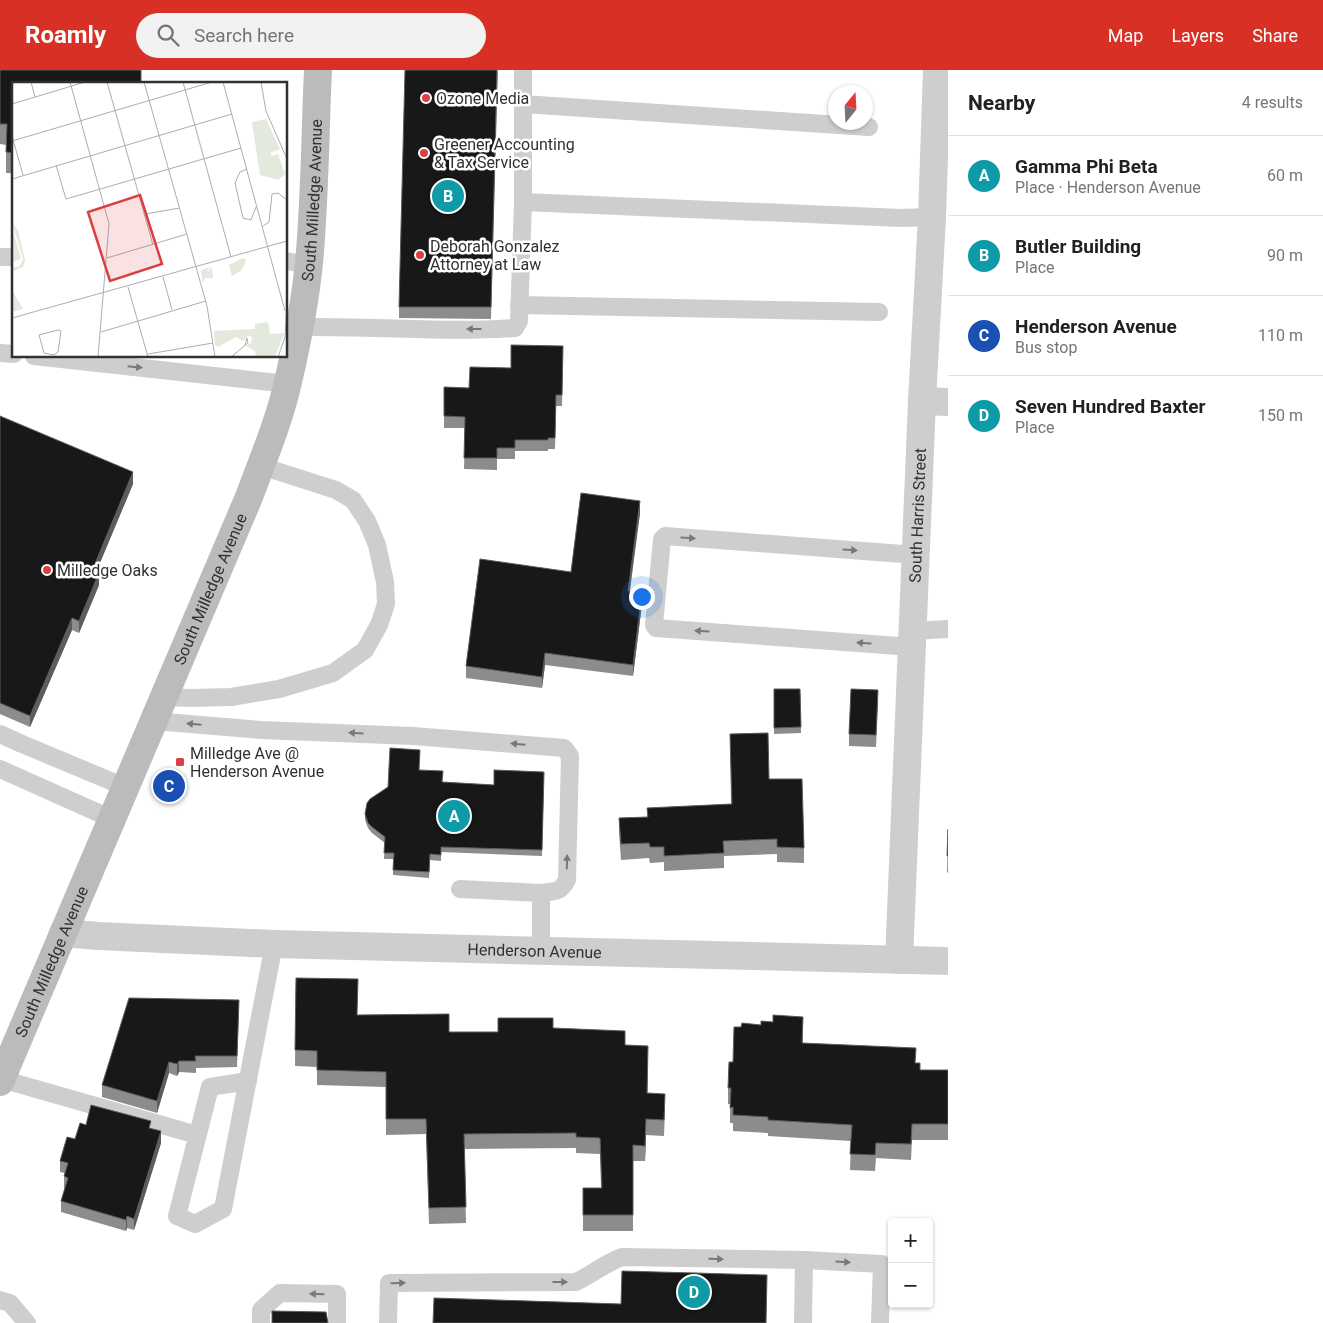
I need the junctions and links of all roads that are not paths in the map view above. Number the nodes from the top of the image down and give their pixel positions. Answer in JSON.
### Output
{"nodes":[{"id":1,"x":318,"y":70,"type":"edge"},
{"id":2,"x":523,"y":70,"type":"edge"},
{"id":3,"x":936,"y":70,"type":"edge"},
{"id":4,"x":523,"y":104,"type":"junction"},
{"id":5,"x":828,"y":124,"type":"edge"},
{"id":6,"x":523,"y":202,"type":"junction"},
{"id":7,"x":932,"y":217,"type":"junction"},
{"id":8,"x":297,"y":263,"type":"edge"},
{"id":9,"x":879,"y":312,"type":"dead end"},
{"id":10,"x":519,"y":313,"type":"junction"},
{"id":11,"x":299,"y":327,"type":"junction"},
{"id":12,"x":52,"y":358,"type":"edge"},
{"id":13,"x":288,"y":384,"type":"junction"},
{"id":14,"x":935,"y":402,"type":"edge"},
{"id":15,"x":260,"y":466,"type":"junction"},
{"id":16,"x":916,"y":555,"type":"junction"},
{"id":17,"x":948,"y":629,"type":"edge"},
{"id":18,"x":913,"y":639,"type":"junction"},
{"id":19,"x":159,"y":709,"type":"junction"},
{"id":20,"x":0,"y":734,"type":"edge"},
{"id":21,"x":0,"y":769,"type":"edge"},
{"id":22,"x":125,"y":787,"type":"junction"},
{"id":23,"x":112,"y":818,"type":"junction"},
{"id":24,"x":460,"y":889,"type":"dead end"},
{"id":25,"x":541,"y":892,"type":"junction"},
{"id":26,"x":64,"y":933,"type":"junction"},
{"id":27,"x":274,"y":944,"type":"junction"},
{"id":28,"x":540,"y":951,"type":"junction"},
{"id":29,"x":899,"y":960,"type":"junction"},
{"id":30,"x":948,"y":961,"type":"edge"},
{"id":31,"x":7,"y":1048,"type":"edge"},
{"id":32,"x":0,"y":1081,"type":"edge"},
{"id":33,"x":248,"y":1081,"type":"junction"},
{"id":34,"x":197,"y":1136,"type":"junction"},
{"id":35,"x":804,"y":1260,"type":"junction"},
{"id":36,"x":0,"y":1300,"type":"edge"},
{"id":37,"x":27,"y":1323,"type":"edge"},
{"id":38,"x":261,"y":1323,"type":"edge"},
{"id":39,"x":337,"y":1323,"type":"edge"},
{"id":40,"x":388,"y":1323,"type":"edge"},
{"id":41,"x":803,"y":1323,"type":"edge"},
{"id":42,"x":880,"y":1323,"type":"edge"}],
"edges":[{"from":1,"to":8,"type":"main road","name":"South Milledge Avenue"},
{"from":2,"to":4,"type":"lane"},
{"from":3,"to":7,"type":"street","name":"South Harris Street"},
{"from":4,"to":5,"type":"lane"},
{"from":4,"to":6,"type":"lane"},
{"from":6,"to":7,"type":"lane"},
{"from":6,"to":10,"type":"lane"},
{"from":7,"to":14,"type":"street","name":"South Harris Street"},
{"from":8,"to":11,"type":"main road","name":"South Milledge Avenue"},
{"from":9,"to":10,"type":"lane"},
{"from":10,"to":11,"type":"lane","one_way":true},
{"from":11,"to":13,"type":"main road","name":"South Milledge Avenue"},
{"from":12,"to":13,"type":"lane","one_way":true},
{"from":13,"to":15,"type":"main road","name":"South Milledge Avenue"},
{"from":14,"to":16,"type":"street","name":"South Harris Street"},
{"from":15,"to":19,"type":"main road","name":"South Milledge Avenue"},
{"from":15,"to":19,"type":"lane"},
{"from":16,"to":18,"type":"street","name":"South Harris Street"},
{"from":18,"to":16,"type":"lane","one_way":true},
{"from":17,"to":18,"type":"lane"},
{"from":18,"to":29,"type":"street","name":"South Harris Street"},
{"from":19,"to":22,"type":"main road","name":"South Milledge Avenue"},
{"from":25,"to":19,"type":"lane","one_way":true},
{"from":20,"to":22,"type":"lane"},
{"from":21,"to":23,"type":"lane"},
{"from":22,"to":23,"type":"main road","name":"South Milledge Avenue"},
{"from":23,"to":26,"type":"main road","name":"South Milledge Avenue"},
{"from":24,"to":25,"type":"lane"},
{"from":25,"to":28,"type":"lane"},
{"from":26,"to":27,"type":"street","name":"Henderson Avenue"},
{"from":26,"to":31,"type":"main road","name":"South Milledge Avenue"},
{"from":27,"to":28,"type":"street","name":"Henderson Avenue"},
{"from":27,"to":33,"type":"lane"},
{"from":28,"to":29,"type":"street","name":"Henderson Avenue"},
{"from":29,"to":30,"type":"street","name":"Henderson Avenue"},
{"from":31,"to":32,"type":"main road","name":"South Milledge Avenue"},
{"from":32,"to":34,"type":"lane"},
{"from":33,"to":34,"type":"lane"},
{"from":33,"to":34,"type":"lane"},
{"from":40,"to":35,"type":"lane","one_way":true},
{"from":35,"to":41,"type":"lane"},
{"from":35,"to":42,"type":"lane","one_way":true},
{"from":36,"to":37,"type":"lane"},
{"from":39,"to":38,"type":"lane","one_way":true}]}
